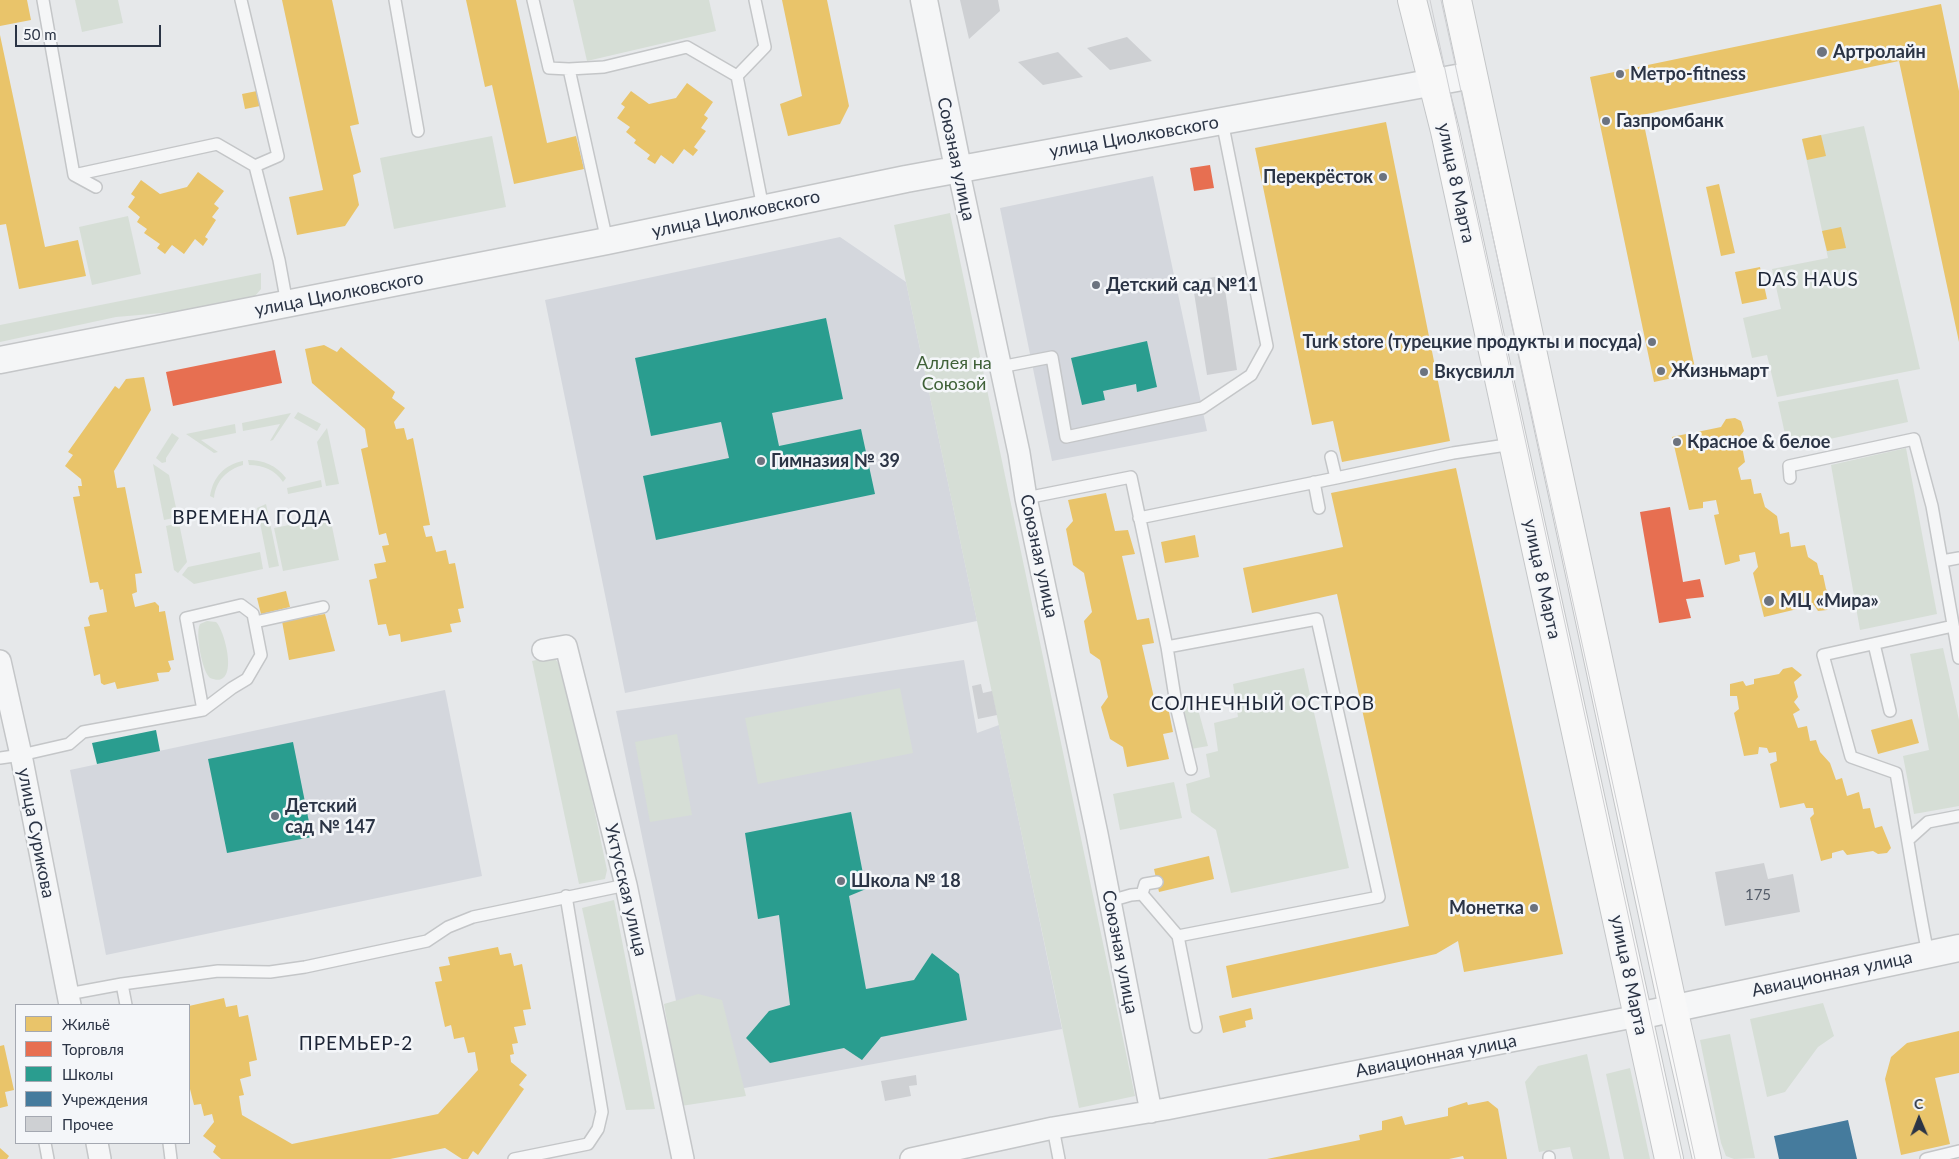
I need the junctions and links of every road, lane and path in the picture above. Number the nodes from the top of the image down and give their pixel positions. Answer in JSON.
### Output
{"nodes":[{"id":1,"x":43,"y":0,"type":"edge"},
{"id":2,"x":241,"y":0,"type":"edge"},
{"id":3,"x":394,"y":0,"type":"edge"},
{"id":4,"x":534,"y":0,"type":"edge"},
{"id":5,"x":755,"y":0,"type":"edge"},
{"id":6,"x":924,"y":0,"type":"edge"},
{"id":7,"x":1412,"y":0,"type":"edge"},
{"id":8,"x":1458,"y":0,"type":"edge"},
{"id":9,"x":569,"y":69,"type":"junction"},
{"id":10,"x":1473,"y":75,"type":"junction"},
{"id":11,"x":737,"y":76,"type":"junction"},
{"id":12,"x":1433,"y":83,"type":"junction"},
{"id":13,"x":1222,"y":121,"type":"junction"},
{"id":14,"x":418,"y":131,"type":"dead end"},
{"id":15,"x":255,"y":166,"type":"junction"},
{"id":16,"x":958,"y":168,"type":"junction"},
{"id":17,"x":74,"y":175,"type":"junction"},
{"id":18,"x":96,"y":187,"type":"dead end"},
{"id":19,"x":763,"y":208,"type":"junction"},
{"id":20,"x":607,"y":241,"type":"junction"},
{"id":21,"x":286,"y":304,"type":"junction"},
{"id":22,"x":0,"y":360,"type":"edge"},
{"id":23,"x":1000,"y":367,"type":"junction"},
{"id":24,"x":1513,"y":444,"type":"junction"},
{"id":25,"x":1331,"y":457,"type":"dead end"},
{"id":26,"x":1336,"y":478,"type":"junction"},
{"id":27,"x":1790,"y":478,"type":"dead end"},
{"id":28,"x":1314,"y":482,"type":"junction"},
{"id":29,"x":1026,"y":498,"type":"junction"},
{"id":30,"x":1319,"y":508,"type":"dead end"},
{"id":31,"x":1139,"y":518,"type":"junction"},
{"id":32,"x":1959,"y":558,"type":"edge"},
{"id":33,"x":1942,"y":561,"type":"junction"},
{"id":34,"x":322,"y":607,"type":"dead end"},
{"id":35,"x":255,"y":622,"type":"junction"},
{"id":36,"x":1955,"y":632,"type":"edge"},
{"id":37,"x":1874,"y":644,"type":"junction"},
{"id":38,"x":1167,"y":647,"type":"junction"},
{"id":39,"x":543,"y":650,"type":"dead end"},
{"id":40,"x":1959,"y":658,"type":"edge"},
{"id":41,"x":0,"y":661,"type":"edge"},
{"id":42,"x":203,"y":710,"type":"junction"},
{"id":43,"x":1890,"y":711,"type":"dead end"},
{"id":44,"x":21,"y":755,"type":"junction"},
{"id":45,"x":0,"y":758,"type":"edge"},
{"id":46,"x":1191,"y":769,"type":"dead end"},
{"id":47,"x":1959,"y":816,"type":"edge"},
{"id":48,"x":1908,"y":840,"type":"junction"},
{"id":49,"x":1157,"y":882,"type":"dead end"},
{"id":50,"x":626,"y":885,"type":"junction"},
{"id":51,"x":1142,"y":894,"type":"junction"},
{"id":52,"x":566,"y":896,"type":"junction"},
{"id":53,"x":1110,"y":901,"type":"junction"},
{"id":54,"x":1178,"y":936,"type":"junction"},
{"id":55,"x":1959,"y":948,"type":"edge"},
{"id":56,"x":1928,"y":954,"type":"junction"},
{"id":57,"x":122,"y":984,"type":"junction"},
{"id":58,"x":69,"y":999,"type":"edge"},
{"id":59,"x":126,"y":1004,"type":"edge"},
{"id":60,"x":1673,"y":1008,"type":"junction"},
{"id":61,"x":1638,"y":1016,"type":"junction"},
{"id":62,"x":1196,"y":1028,"type":"dead end"},
{"id":63,"x":1151,"y":1112,"type":"junction"},
{"id":64,"x":1053,"y":1128,"type":"junction"},
{"id":65,"x":45,"y":1144,"type":"edge"},
{"id":66,"x":97,"y":1144,"type":"edge"},
{"id":67,"x":169,"y":1144,"type":"edge"},
{"id":68,"x":1959,"y":1151,"type":"edge"},
{"id":69,"x":48,"y":1159,"type":"edge"},
{"id":70,"x":100,"y":1159,"type":"edge"},
{"id":71,"x":172,"y":1159,"type":"edge"},
{"id":72,"x":514,"y":1159,"type":"edge"},
{"id":73,"x":683,"y":1159,"type":"edge"},
{"id":74,"x":912,"y":1159,"type":"edge"},
{"id":75,"x":1060,"y":1159,"type":"edge"},
{"id":76,"x":1669,"y":1159,"type":"edge"},
{"id":77,"x":1708,"y":1159,"type":"edge"},
{"id":78,"x":1926,"y":1159,"type":"edge"}],
"edges":[{"from":1,"to":17,"type":"lane"},
{"from":2,"to":15,"type":"lane"},
{"from":3,"to":14,"type":"lane"},
{"from":4,"to":9,"type":"lane"},
{"from":5,"to":11,"type":"lane"},
{"from":6,"to":16,"type":"street","name":"Союзная улица"},
{"from":7,"to":12,"type":"main road","name":"улица 8 Марта"},
{"from":8,"to":10,"type":"main road","name":"улица 8 Марта"},
{"from":9,"to":11,"type":"lane"},
{"from":9,"to":20,"type":"lane"},
{"from":10,"to":12,"type":"street","name":"улица Циолковского"},
{"from":10,"to":60,"type":"main road","name":"улица 8 Марта"},
{"from":11,"to":19,"type":"lane"},
{"from":12,"to":13,"type":"street","name":"улица Циолковского"},
{"from":12,"to":24,"type":"main road","name":"улица 8 Марта"},
{"from":13,"to":16,"type":"street","name":"улица Циолковского"},
{"from":13,"to":23,"type":"lane"},
{"from":15,"to":17,"type":"lane"},
{"from":15,"to":21,"type":"lane"},
{"from":16,"to":19,"type":"street","name":"улица Циолковского"},
{"from":16,"to":23,"type":"street","name":"Союзная улица"},
{"from":17,"to":18,"type":"lane"},
{"from":19,"to":20,"type":"street","name":"улица Циолковского"},
{"from":20,"to":21,"type":"street","name":"улица Циолковского"},
{"from":21,"to":22,"type":"street","name":"улица Циолковского"},
{"from":23,"to":29,"type":"street","name":"Союзная улица"},
{"from":24,"to":26,"type":"lane"},
{"from":24,"to":61,"type":"main road","name":"улица 8 Марта"},
{"from":25,"to":26,"type":"lane"},
{"from":26,"to":28,"type":"lane"},
{"from":27,"to":33,"type":"lane"},
{"from":28,"to":30,"type":"lane"},
{"from":28,"to":31,"type":"lane"},
{"from":29,"to":31,"type":"lane"},
{"from":29,"to":53,"type":"street","name":"Союзная улица"},
{"from":31,"to":38,"type":"lane"},
{"from":32,"to":33,"type":"lane"},
{"from":33,"to":36,"type":"lane"},
{"from":34,"to":35,"type":"lane"},
{"from":35,"to":42,"type":"lane"},
{"from":35,"to":42,"type":"lane"},
{"from":36,"to":37,"type":"lane"},
{"from":36,"to":40,"type":"lane"},
{"from":37,"to":43,"type":"lane"},
{"from":37,"to":48,"type":"lane"},
{"from":38,"to":46,"type":"lane"},
{"from":38,"to":54,"type":"lane"},
{"from":39,"to":50,"type":"street","name":"Уктусская улица"},
{"from":41,"to":44,"type":"street","name":"улица Сурикова"},
{"from":42,"to":44,"type":"lane"},
{"from":44,"to":45,"type":"lane"},
{"from":44,"to":58,"type":"street","name":"улица Сурикова"},
{"from":47,"to":48,"type":"lane"},
{"from":48,"to":56,"type":"lane"},
{"from":49,"to":51,"type":"lane"},
{"from":50,"to":52,"type":"lane"},
{"from":50,"to":73,"type":"street","name":"Уктусская улица"},
{"from":51,"to":53,"type":"lane"},
{"from":51,"to":54,"type":"lane"},
{"from":52,"to":57,"type":"lane"},
{"from":52,"to":72,"type":"lane"},
{"from":53,"to":63,"type":"street","name":"Союзная улица"},
{"from":54,"to":62,"type":"lane"},
{"from":55,"to":56,"type":"street","name":"Авиационная улица"},
{"from":56,"to":60,"type":"street","name":"Авиационная улица"},
{"from":57,"to":58,"type":"lane"},
{"from":57,"to":59,"type":"lane"},
{"from":60,"to":61,"type":"street","name":"Авиационная улица"},
{"from":60,"to":77,"type":"main road","name":"улица 8 Марта"},
{"from":61,"to":63,"type":"street","name":"Авиационная улица"},
{"from":61,"to":76,"type":"main road","name":"улица 8 Марта"},
{"from":63,"to":64,"type":"street","name":"Авиационная улица"},
{"from":64,"to":74,"type":"street","name":"Авиационная улица"},
{"from":64,"to":75,"type":"lane"},
{"from":65,"to":69,"type":"lane"},
{"from":66,"to":70,"type":"street"},
{"from":67,"to":71,"type":"lane"},
{"from":68,"to":78,"type":"lane"}]}
